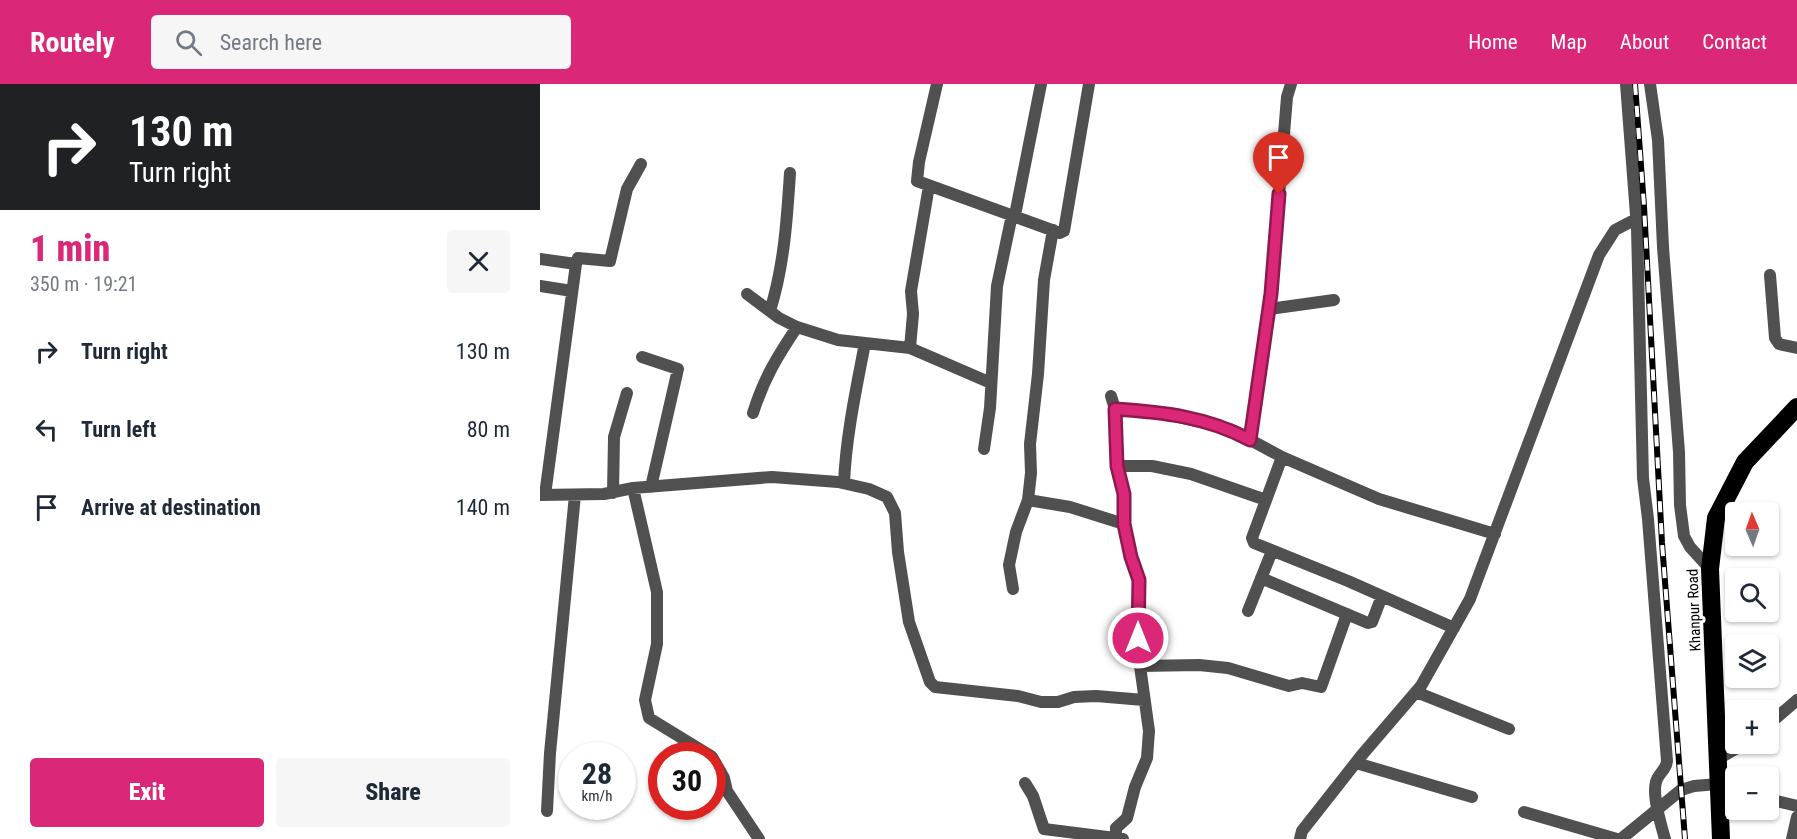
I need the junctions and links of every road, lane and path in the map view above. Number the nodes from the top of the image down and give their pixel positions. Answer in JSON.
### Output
{"nodes":[{"id":1,"x":937,"y":84,"type":"edge"},
{"id":2,"x":1041,"y":84,"type":"edge"},
{"id":3,"x":1089,"y":84,"type":"edge"},
{"id":4,"x":1291,"y":84,"type":"edge"},
{"id":5,"x":1626,"y":84,"type":"edge"},
{"id":6,"x":1650,"y":84,"type":"edge"},
{"id":7,"x":641,"y":164,"type":"dead end"},
{"id":8,"x":790,"y":173,"type":"dead end"},
{"id":9,"x":929,"y":186,"type":"junction"},
{"id":10,"x":1013,"y":215,"type":"junction"},
{"id":11,"x":1636,"y":219,"type":"junction"},
{"id":12,"x":1053,"y":230,"type":"junction"},
{"id":13,"x":540,"y":259,"type":"edge"},
{"id":14,"x":576,"y":264,"type":"junction"},
{"id":15,"x":1770,"y":275,"type":"dead end"},
{"id":16,"x":540,"y":286,"type":"edge"},
{"id":17,"x":572,"y":291,"type":"junction"},
{"id":18,"x":747,"y":294,"type":"dead end"},
{"id":19,"x":1334,"y":300,"type":"dead end"},
{"id":20,"x":1269,"y":309,"type":"junction"},
{"id":21,"x":770,"y":311,"type":"junction"},
{"id":22,"x":797,"y":327,"type":"junction"},
{"id":23,"x":865,"y":343,"type":"junction"},
{"id":24,"x":910,"y":348,"type":"junction"},
{"id":25,"x":1797,"y":348,"type":"edge"},
{"id":26,"x":642,"y":357,"type":"dead end"},
{"id":27,"x":991,"y":382,"type":"junction"},
{"id":28,"x":627,"y":393,"type":"dead end"},
{"id":29,"x":1111,"y":396,"type":"dead end"},
{"id":30,"x":1797,"y":407,"type":"edge"},
{"id":31,"x":1115,"y":409,"type":"junction"},
{"id":32,"x":753,"y":413,"type":"dead end"},
{"id":33,"x":1250,"y":440,"type":"junction"},
{"id":34,"x":984,"y":449,"type":"dead end"},
{"id":35,"x":1282,"y":457,"type":"junction"},
{"id":36,"x":1117,"y":466,"type":"junction"},
{"id":37,"x":844,"y":483,"type":"junction"},
{"id":38,"x":651,"y":487,"type":"junction"},
{"id":39,"x":633,"y":488,"type":"junction"},
{"id":40,"x":613,"y":492,"type":"junction"},
{"id":41,"x":542,"y":495,"type":"edge"},
{"id":42,"x":575,"y":495,"type":"junction"},
{"id":43,"x":1028,"y":500,"type":"junction"},
{"id":44,"x":1266,"y":500,"type":"junction"},
{"id":45,"x":1124,"y":524,"type":"junction"},
{"id":46,"x":1495,"y":534,"type":"junction"},
{"id":47,"x":1272,"y":551,"type":"junction"},
{"id":48,"x":1710,"y":569,"type":"junction"},
{"id":49,"x":1261,"y":578,"type":"junction"},
{"id":50,"x":1013,"y":589,"type":"dead end"},
{"id":51,"x":1382,"y":596,"type":"junction"},
{"id":52,"x":1248,"y":611,"type":"dead end"},
{"id":53,"x":1347,"y":614,"type":"junction"},
{"id":54,"x":1454,"y":628,"type":"junction"},
{"id":55,"x":1140,"y":666,"type":"junction"},
{"id":56,"x":1416,"y":692,"type":"junction"},
{"id":57,"x":1144,"y":700,"type":"junction"},
{"id":58,"x":1797,"y":700,"type":"edge"},
{"id":59,"x":1779,"y":716,"type":"edge"},
{"id":60,"x":1509,"y":729,"type":"dead end"},
{"id":61,"x":689,"y":742,"type":"edge"},
{"id":62,"x":1727,"y":754,"type":"edge"},
{"id":63,"x":1718,"y":759,"type":"junction"},
{"id":64,"x":1356,"y":763,"type":"junction"},
{"id":65,"x":1025,"y":783,"type":"dead end"},
{"id":66,"x":726,"y":787,"type":"edge"},
{"id":67,"x":1724,"y":788,"type":"edge"},
{"id":68,"x":1472,"y":797,"type":"dead end"},
{"id":69,"x":1779,"y":802,"type":"edge"},
{"id":70,"x":1797,"y":806,"type":"edge"},
{"id":71,"x":1658,"y":809,"type":"junction"},
{"id":72,"x":547,"y":811,"type":"dead end"},
{"id":73,"x":1524,"y":812,"type":"dead end"},
{"id":74,"x":1797,"y":818,"type":"edge"},
{"id":75,"x":1101,"y":837,"type":"edge"},
{"id":76,"x":1119,"y":838,"type":"edge"},
{"id":77,"x":759,"y":839,"type":"edge"},
{"id":78,"x":1300,"y":839,"type":"edge"},
{"id":79,"x":1619,"y":839,"type":"edge"},
{"id":80,"x":1665,"y":839,"type":"edge"},
{"id":81,"x":1721,"y":839,"type":"edge"},
{"id":82,"x":1792,"y":839,"type":"edge"}],
"edges":[{"from":1,"to":9,"type":"street"},
{"from":2,"to":10,"type":"street"},
{"from":3,"to":12,"type":"street"},
{"from":4,"to":20,"type":"street"},
{"from":5,"to":11,"type":"street"},
{"from":6,"to":48,"type":"street"},
{"from":7,"to":14,"type":"street"},
{"from":8,"to":21,"type":"street"},
{"from":9,"to":10,"type":"street"},
{"from":9,"to":24,"type":"street"},
{"from":10,"to":12,"type":"street"},
{"from":10,"to":27,"type":"street"},
{"from":11,"to":46,"type":"street"},
{"from":11,"to":71,"type":"street"},
{"from":12,"to":43,"type":"street"},
{"from":13,"to":14,"type":"street"},
{"from":14,"to":17,"type":"street"},
{"from":15,"to":25,"type":"street"},
{"from":16,"to":17,"type":"street"},
{"from":17,"to":41,"type":"street"},
{"from":18,"to":21,"type":"street"},
{"from":19,"to":20,"type":"street"},
{"from":20,"to":33,"type":"street"},
{"from":21,"to":22,"type":"street"},
{"from":22,"to":23,"type":"street"},
{"from":22,"to":32,"type":"street"},
{"from":23,"to":24,"type":"street"},
{"from":23,"to":37,"type":"street"},
{"from":24,"to":27,"type":"street"},
{"from":26,"to":38,"type":"street"},
{"from":27,"to":34,"type":"street"},
{"from":28,"to":40,"type":"street"},
{"from":29,"to":31,"type":"street"},
{"from":30,"to":48,"type":"highway","name":"Khanpur Road"},
{"from":31,"to":33,"type":"street"},
{"from":31,"to":36,"type":"street"},
{"from":33,"to":35,"type":"street"},
{"from":35,"to":44,"type":"street"},
{"from":35,"to":46,"type":"street"},
{"from":36,"to":44,"type":"street"},
{"from":36,"to":45,"type":"street"},
{"from":37,"to":38,"type":"street"},
{"from":37,"to":57,"type":"street"},
{"from":38,"to":39,"type":"street"},
{"from":39,"to":40,"type":"street"},
{"from":39,"to":61,"type":"street"},
{"from":40,"to":42,"type":"street"},
{"from":41,"to":42,"type":"street"},
{"from":42,"to":72,"type":"street"},
{"from":43,"to":45,"type":"street"},
{"from":43,"to":50,"type":"street"},
{"from":44,"to":47,"type":"street"},
{"from":45,"to":55,"type":"street"},
{"from":46,"to":54,"type":"street"},
{"from":47,"to":49,"type":"street"},
{"from":47,"to":51,"type":"street"},
{"from":48,"to":63,"type":"highway","name":"Khanpur Road"},
{"from":49,"to":52,"type":"street"},
{"from":49,"to":53,"type":"street"},
{"from":51,"to":53,"type":"street"},
{"from":51,"to":54,"type":"street"},
{"from":53,"to":55,"type":"street"},
{"from":54,"to":56,"type":"street"},
{"from":55,"to":57,"type":"street"},
{"from":56,"to":60,"type":"street"},
{"from":56,"to":64,"type":"street"},
{"from":57,"to":76,"type":"street"},
{"from":58,"to":59,"type":"street"},
{"from":62,"to":63,"type":"street"},
{"from":63,"to":67,"type":"highway","name":"Khanpur Road"},
{"from":64,"to":68,"type":"street"},
{"from":64,"to":78,"type":"street"},
{"from":65,"to":75,"type":"street"},
{"from":66,"to":77,"type":"street"},
{"from":67,"to":71,"type":"street"},
{"from":67,"to":81,"type":"highway","name":"Khanpur Road"},
{"from":69,"to":70,"type":"street"},
{"from":71,"to":79,"type":"street"},
{"from":71,"to":80,"type":"street"},
{"from":73,"to":79,"type":"street"},
{"from":74,"to":82,"type":"street"},
{"from":75,"to":76,"type":"street"}]}
